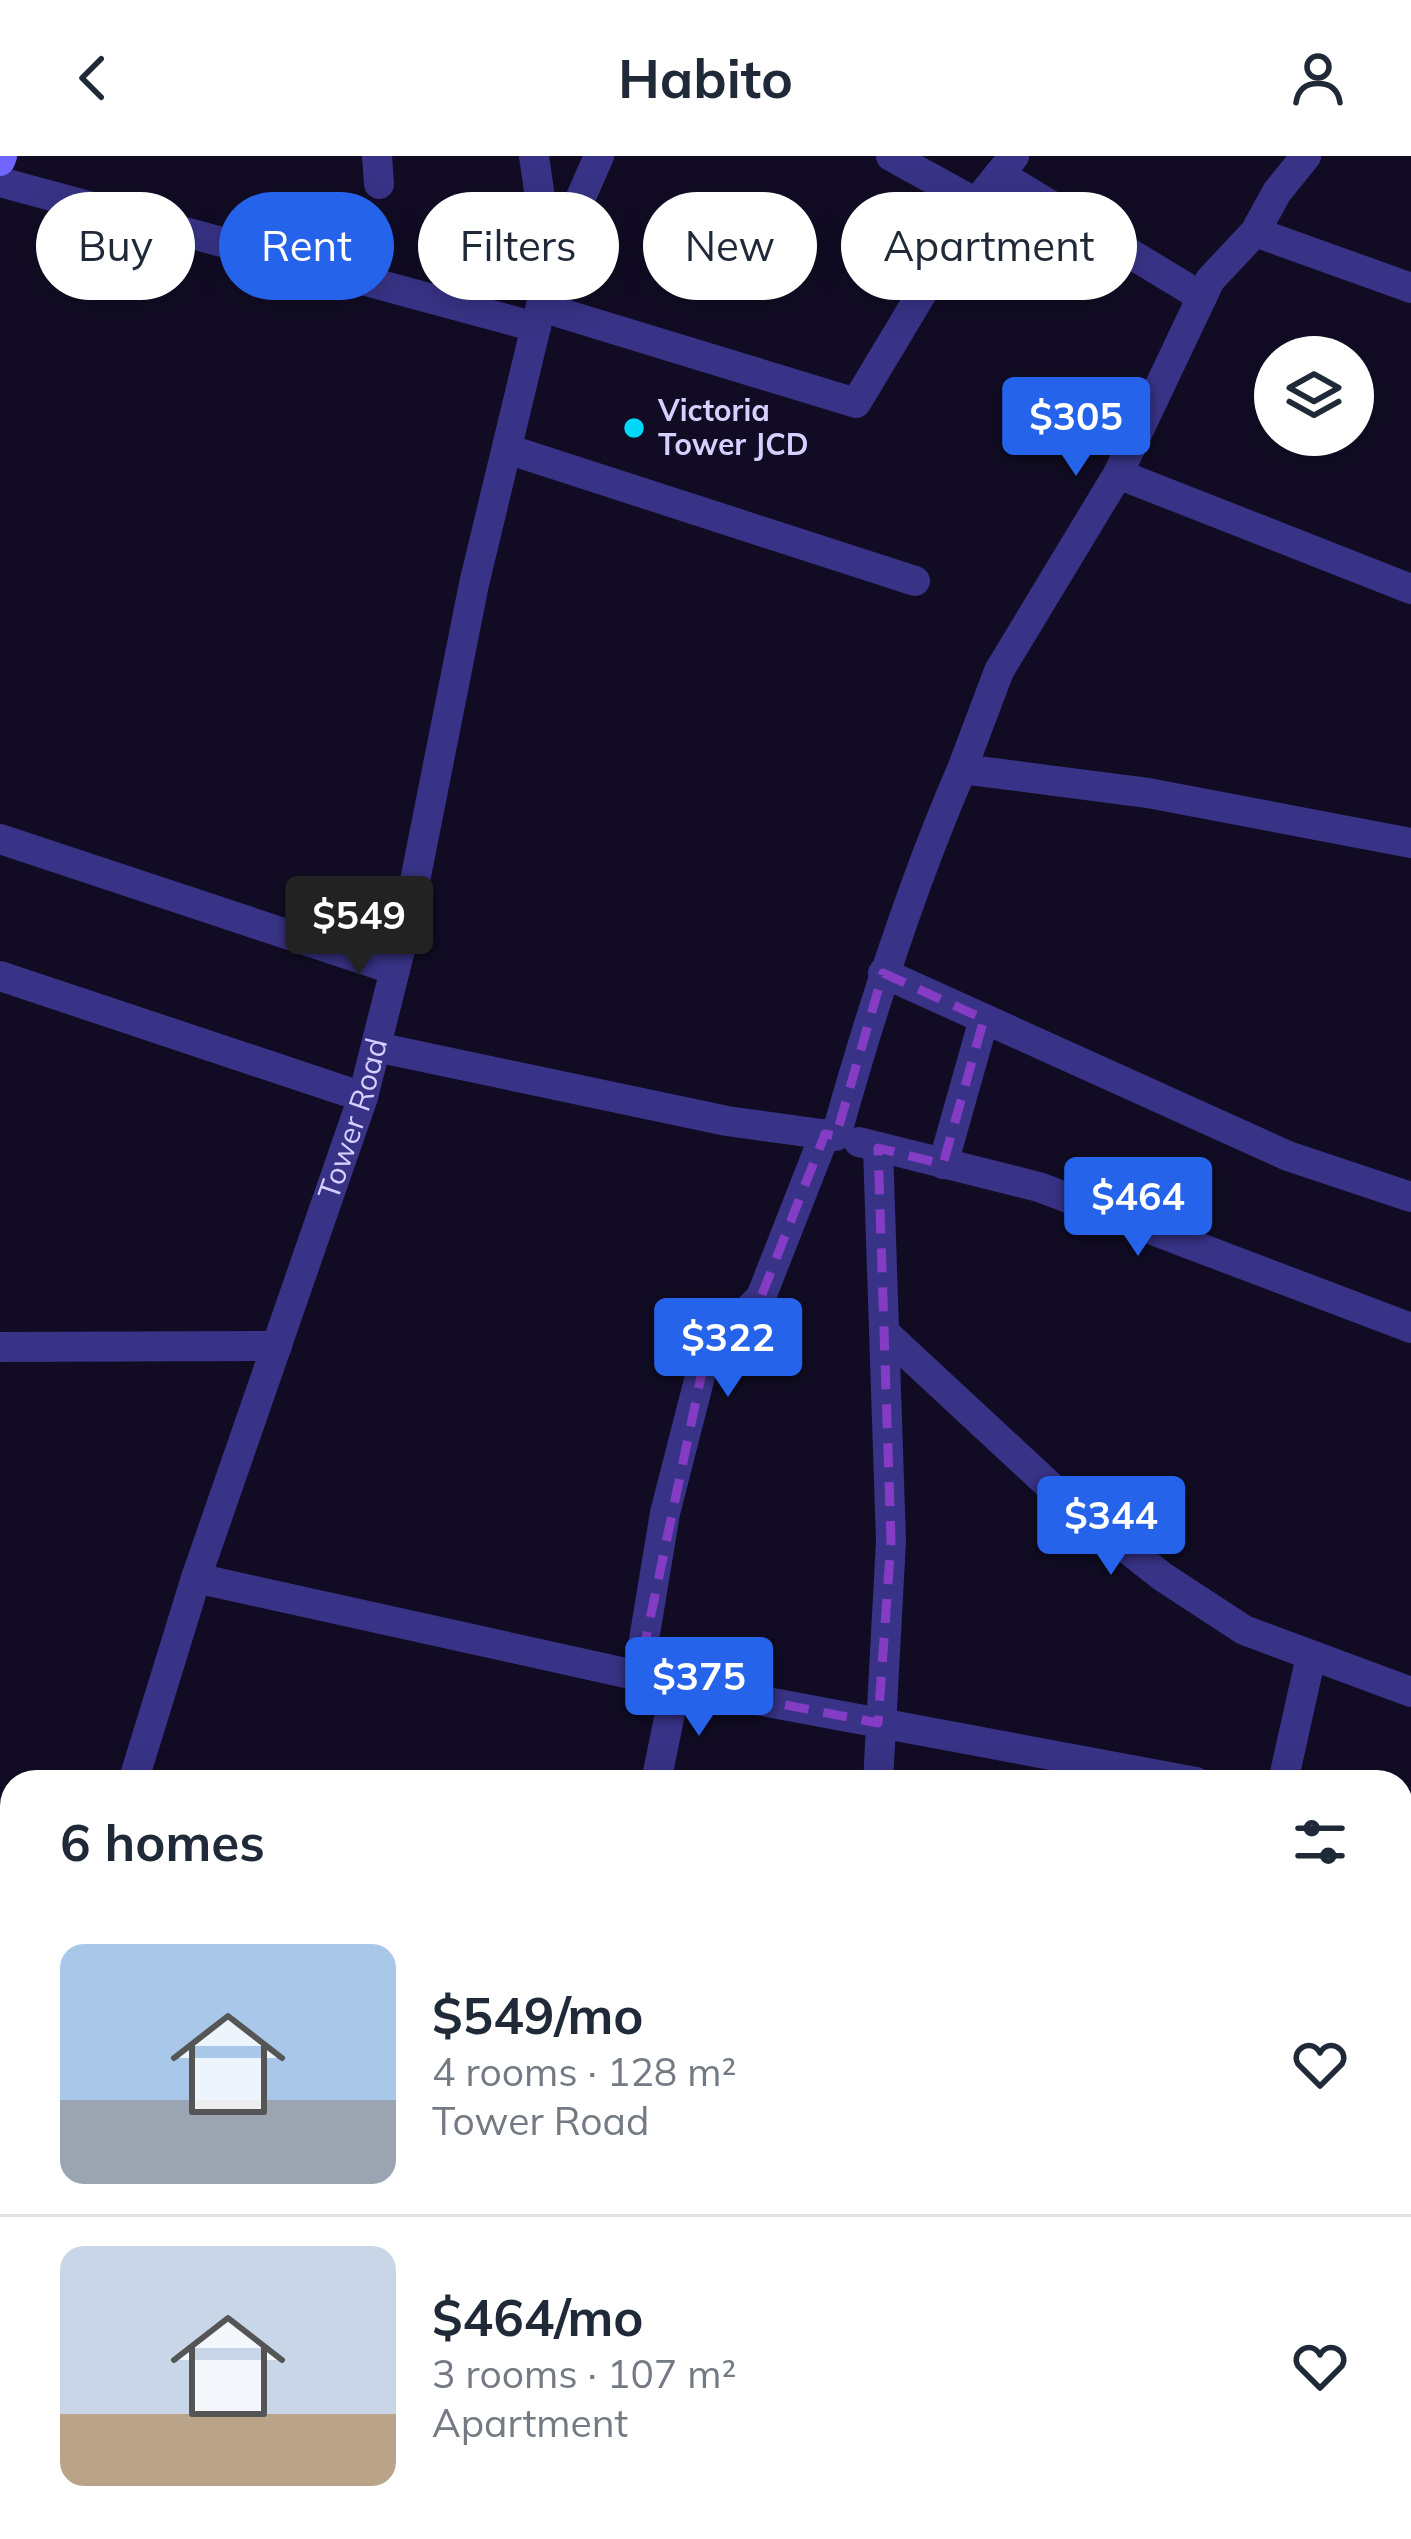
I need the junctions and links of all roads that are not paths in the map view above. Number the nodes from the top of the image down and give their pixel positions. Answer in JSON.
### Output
{"nodes":[{"id":1,"x":534,"y":156,"type":"edge"},
{"id":2,"x":599,"y":156,"type":"edge"},
{"id":3,"x":891,"y":156,"type":"edge"},
{"id":4,"x":1306,"y":156,"type":"edge"},
{"id":5,"x":1006,"y":165,"type":"edge"},
{"id":6,"x":0,"y":182,"type":"edge"},
{"id":7,"x":539,"y":192,"type":"edge"},
{"id":8,"x":583,"y":192,"type":"edge"},
{"id":9,"x":956,"y":192,"type":"edge"},
{"id":10,"x":985,"y":192,"type":"edge"},
{"id":11,"x":1255,"y":232,"type":"junction"},
{"id":12,"x":1411,"y":288,"type":"edge"},
{"id":13,"x":1202,"y":297,"type":"junction"},
{"id":14,"x":542,"y":300,"type":"edge"},
{"id":15,"x":918,"y":300,"type":"edge"},
{"id":16,"x":538,"y":317,"type":"junction"},
{"id":17,"x":507,"y":449,"type":"junction"},
{"id":18,"x":1118,"y":474,"type":"junction"},
{"id":19,"x":915,"y":581,"type":"dead end"},
{"id":20,"x":1411,"y":589,"type":"edge"},
{"id":21,"x":962,"y":770,"type":"junction"},
{"id":22,"x":0,"y":839,"type":"edge"},
{"id":23,"x":1411,"y":843,"type":"edge"},
{"id":24,"x":394,"y":970,"type":"junction"},
{"id":25,"x":883,"y":973,"type":"junction"},
{"id":26,"x":0,"y":976,"type":"edge"},
{"id":27,"x":984,"y":1018,"type":"junction"},
{"id":28,"x":376,"y":1047,"type":"junction"},
{"id":29,"x":363,"y":1097,"type":"junction"},
{"id":30,"x":830,"y":1135,"type":"junction"},
{"id":31,"x":878,"y":1148,"type":"junction"},
{"id":32,"x":943,"y":1164,"type":"junction"},
{"id":33,"x":1411,"y":1197,"type":"edge"},
{"id":34,"x":1411,"y":1328,"type":"edge"},
{"id":35,"x":884,"y":1332,"type":"junction"},
{"id":36,"x":277,"y":1346,"type":"junction"},
{"id":37,"x":0,"y":1347,"type":"edge"},
{"id":38,"x":196,"y":1578,"type":"junction"},
{"id":39,"x":1311,"y":1656,"type":"junction"},
{"id":40,"x":638,"y":1676,"type":"junction"},
{"id":41,"x":676,"y":1684,"type":"junction"},
{"id":42,"x":1411,"y":1692,"type":"edge"},
{"id":43,"x":878,"y":1723,"type":"junction"},
{"id":44,"x":137,"y":1770,"type":"edge"},
{"id":45,"x":658,"y":1770,"type":"edge"},
{"id":46,"x":878,"y":1770,"type":"edge"},
{"id":47,"x":1131,"y":1770,"type":"edge"},
{"id":48,"x":1286,"y":1770,"type":"edge"}],
"edges":[{"from":1,"to":7,"type":"street","name":"Tower Road"},
{"from":2,"to":8,"type":"street"},
{"from":3,"to":9,"type":"street"},
{"from":4,"to":11,"type":"street"},
{"from":5,"to":10,"type":"street"},
{"from":5,"to":13,"type":"street"},
{"from":6,"to":16,"type":"street"},
{"from":11,"to":12,"type":"street"},
{"from":11,"to":13,"type":"street"},
{"from":13,"to":18,"type":"street"},
{"from":14,"to":16,"type":"street","name":"Tower Road"},
{"from":15,"to":16,"type":"street"},
{"from":16,"to":17,"type":"street","name":"Tower Road"},
{"from":17,"to":19,"type":"street"},
{"from":17,"to":24,"type":"street","name":"Tower Road"},
{"from":18,"to":20,"type":"street"},
{"from":18,"to":21,"type":"street"},
{"from":21,"to":23,"type":"street"},
{"from":21,"to":25,"type":"street"},
{"from":22,"to":24,"type":"street"},
{"from":24,"to":28,"type":"street","name":"Tower Road"},
{"from":25,"to":27,"type":"street"},
{"from":25,"to":30,"type":"street"},
{"from":26,"to":29,"type":"street"},
{"from":27,"to":32,"type":"street"},
{"from":27,"to":33,"type":"street"},
{"from":28,"to":29,"type":"street","name":"Tower Road"},
{"from":28,"to":30,"type":"street"},
{"from":29,"to":36,"type":"street","name":"Tower Road"},
{"from":30,"to":31,"type":"street"},
{"from":30,"to":40,"type":"street"},
{"from":31,"to":32,"type":"street"},
{"from":31,"to":35,"type":"street"},
{"from":32,"to":34,"type":"street"},
{"from":35,"to":39,"type":"street"},
{"from":35,"to":43,"type":"street"},
{"from":36,"to":37,"type":"street"},
{"from":36,"to":38,"type":"street","name":"Tower Road"},
{"from":38,"to":40,"type":"street"},
{"from":38,"to":44,"type":"street","name":"Tower Road"},
{"from":39,"to":42,"type":"street"},
{"from":39,"to":48,"type":"street"},
{"from":40,"to":41,"type":"street"},
{"from":41,"to":43,"type":"street"},
{"from":41,"to":45,"type":"street"},
{"from":43,"to":46,"type":"street"},
{"from":43,"to":47,"type":"street"}]}
